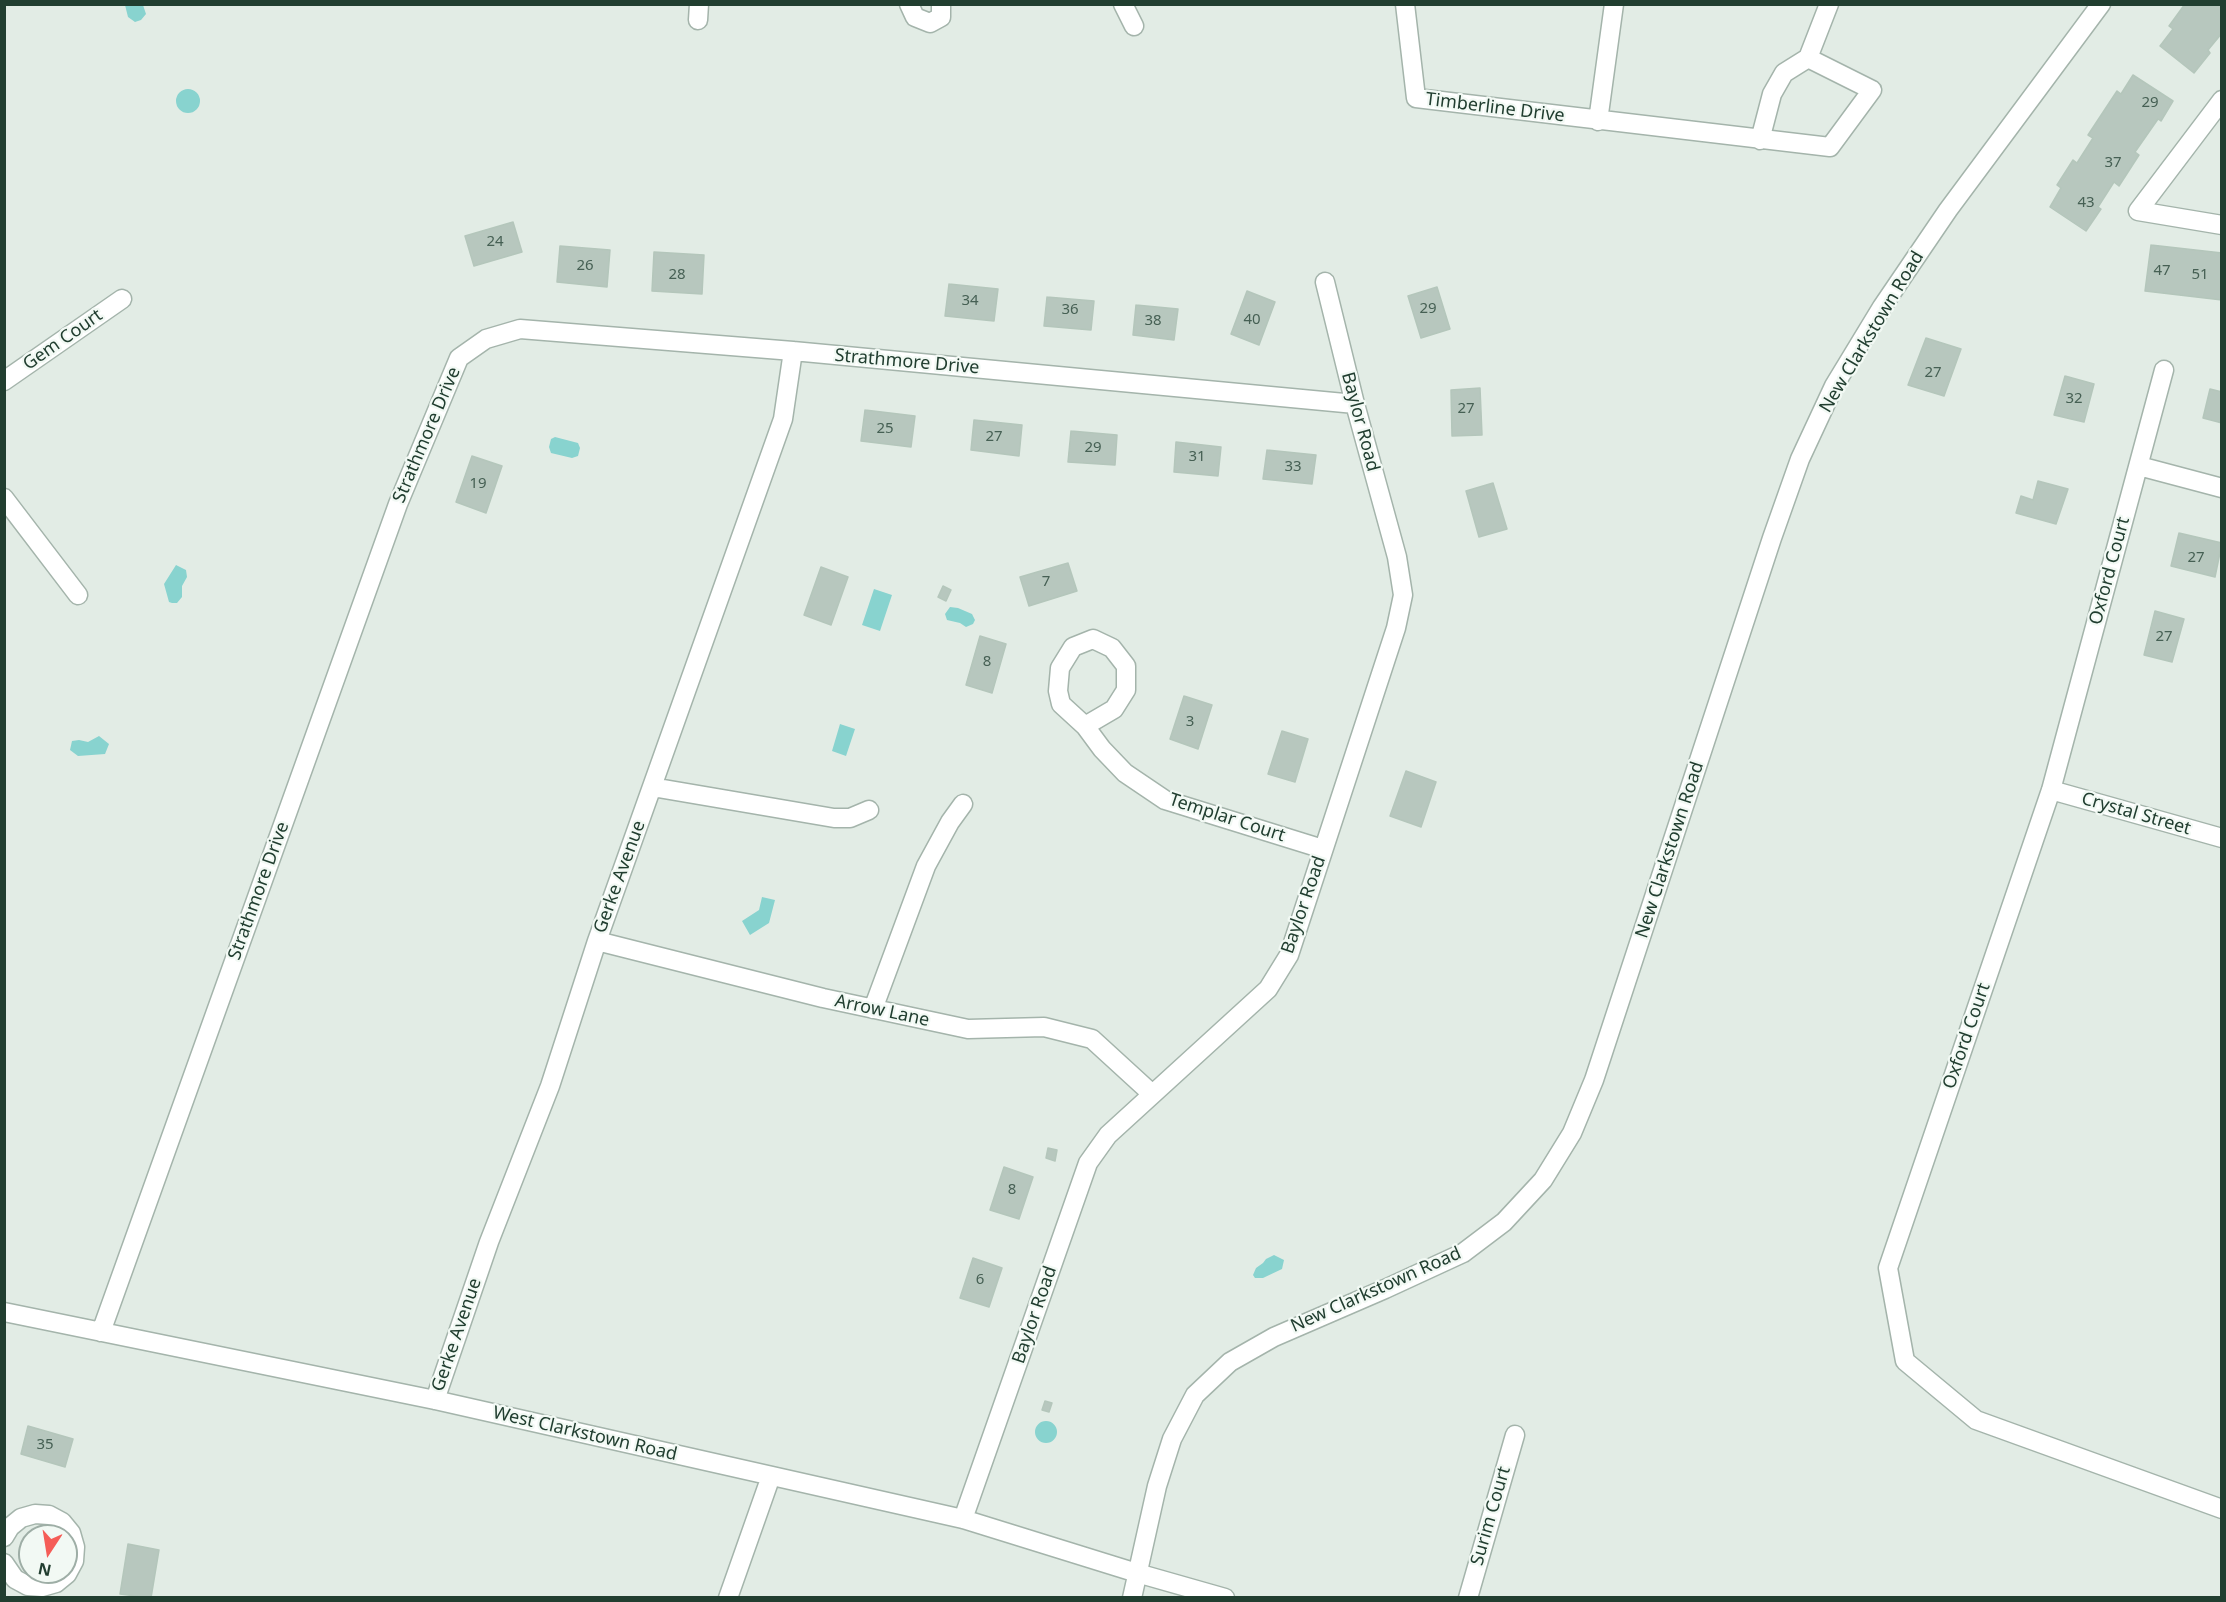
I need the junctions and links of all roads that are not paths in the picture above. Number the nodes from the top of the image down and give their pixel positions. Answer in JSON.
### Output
{"nodes":[{"id":1,"x":909,"y":4,"type":"edge"},
{"id":2,"x":941,"y":4,"type":"edge"},
{"id":3,"x":1123,"y":4,"type":"edge"},
{"id":4,"x":1405,"y":4,"type":"edge"},
{"id":5,"x":1614,"y":4,"type":"edge"},
{"id":6,"x":1829,"y":4,"type":"edge"},
{"id":7,"x":2101,"y":4,"type":"edge"},
{"id":8,"x":1134,"y":26,"type":"dead end"},
{"id":9,"x":1808,"y":58,"type":"junction"},
{"id":10,"x":2219,"y":108,"type":"edge"},
{"id":11,"x":1598,"y":121,"type":"junction"},
{"id":12,"x":1760,"y":140,"type":"junction"},
{"id":13,"x":2222,"y":225,"type":"edge"},
{"id":14,"x":1325,"y":282,"type":"dead end"},
{"id":15,"x":122,"y":299,"type":"dead end"},
{"id":16,"x":793,"y":351,"type":"junction"},
{"id":17,"x":2164,"y":370,"type":"dead end"},
{"id":18,"x":4,"y":381,"type":"edge"},
{"id":19,"x":1355,"y":404,"type":"junction"},
{"id":20,"x":2139,"y":466,"type":"junction"},
{"id":21,"x":2222,"y":488,"type":"edge"},
{"id":22,"x":4,"y":498,"type":"edge"},
{"id":23,"x":78,"y":595,"type":"dead end"},
{"id":24,"x":1085,"y":726,"type":"junction"},
{"id":25,"x":652,"y":787,"type":"junction"},
{"id":26,"x":2051,"y":790,"type":"junction"},
{"id":27,"x":963,"y":804,"type":"dead end"},
{"id":28,"x":869,"y":810,"type":"dead end"},
{"id":29,"x":2222,"y":838,"type":"edge"},
{"id":30,"x":1323,"y":849,"type":"junction"},
{"id":31,"x":597,"y":941,"type":"junction"},
{"id":32,"x":873,"y":1009,"type":"junction"},
{"id":33,"x":1151,"y":1093,"type":"junction"},
{"id":34,"x":4,"y":1312,"type":"edge"},
{"id":35,"x":101,"y":1332,"type":"junction"},
{"id":36,"x":435,"y":1400,"type":"junction"},
{"id":37,"x":1515,"y":1436,"type":"dead end"},
{"id":38,"x":771,"y":1476,"type":"junction"},
{"id":39,"x":2222,"y":1509,"type":"edge"},
{"id":40,"x":963,"y":1519,"type":"junction"},
{"id":41,"x":6,"y":1530,"type":"edge"},
{"id":42,"x":4,"y":1563,"type":"edge"},
{"id":43,"x":1137,"y":1574,"type":"junction"},
{"id":44,"x":728,"y":1598,"type":"edge"},
{"id":45,"x":1132,"y":1598,"type":"edge"},
{"id":46,"x":1225,"y":1598,"type":"edge"},
{"id":47,"x":1468,"y":1598,"type":"edge"}],
"edges":[{"from":1,"to":2,"type":"street"},
{"from":3,"to":8,"type":"street"},
{"from":4,"to":11,"type":"street","name":"Timberline Drive"},
{"from":5,"to":11,"type":"street"},
{"from":6,"to":9,"type":"street"},
{"from":7,"to":43,"type":"street","name":"New Clarkstown Road"},
{"from":9,"to":12,"type":"street"},
{"from":9,"to":12,"type":"street","name":"Timberline Drive"},
{"from":10,"to":13,"type":"street"},
{"from":11,"to":12,"type":"street","name":"Timberline Drive"},
{"from":14,"to":19,"type":"street","name":"Baylor Road"},
{"from":15,"to":18,"type":"street","name":"Gem Court"},
{"from":16,"to":19,"type":"street","name":"Strathmore Drive"},
{"from":16,"to":25,"type":"street","name":"Gerke Avenue"},
{"from":16,"to":35,"type":"street","name":"Strathmore Drive"},
{"from":17,"to":20,"type":"street","name":"Oxford Court"},
{"from":19,"to":30,"type":"street","name":"Baylor Road"},
{"from":20,"to":21,"type":"street"},
{"from":20,"to":26,"type":"street","name":"Oxford Court"},
{"from":22,"to":23,"type":"street"},
{"from":24,"to":24,"type":"street","name":"Templar Court"},
{"from":24,"to":30,"type":"street","name":"Templar Court"},
{"from":25,"to":28,"type":"street"},
{"from":25,"to":31,"type":"street","name":"Gerke Avenue"},
{"from":26,"to":29,"type":"street","name":"Crystal Street"},
{"from":26,"to":39,"type":"street","name":"Oxford Court"},
{"from":27,"to":32,"type":"street"},
{"from":30,"to":33,"type":"street","name":"Baylor Road"},
{"from":31,"to":32,"type":"street","name":"Arrow Lane"},
{"from":31,"to":36,"type":"street","name":"Gerke Avenue"},
{"from":32,"to":33,"type":"street","name":"Arrow Lane"},
{"from":33,"to":40,"type":"street","name":"Baylor Road"},
{"from":34,"to":35,"type":"street","name":"West Clarkstown Road"},
{"from":35,"to":36,"type":"street","name":"West Clarkstown Road"},
{"from":36,"to":38,"type":"street","name":"West Clarkstown Road"},
{"from":37,"to":47,"type":"street","name":"Surim Court"},
{"from":38,"to":40,"type":"street","name":"West Clarkstown Road"},
{"from":38,"to":44,"type":"street"},
{"from":40,"to":43,"type":"street","name":"West Clarkstown Road"},
{"from":41,"to":42,"type":"street"},
{"from":43,"to":45,"type":"street"},
{"from":43,"to":46,"type":"street","name":"West Clarkstown Road"}]}
